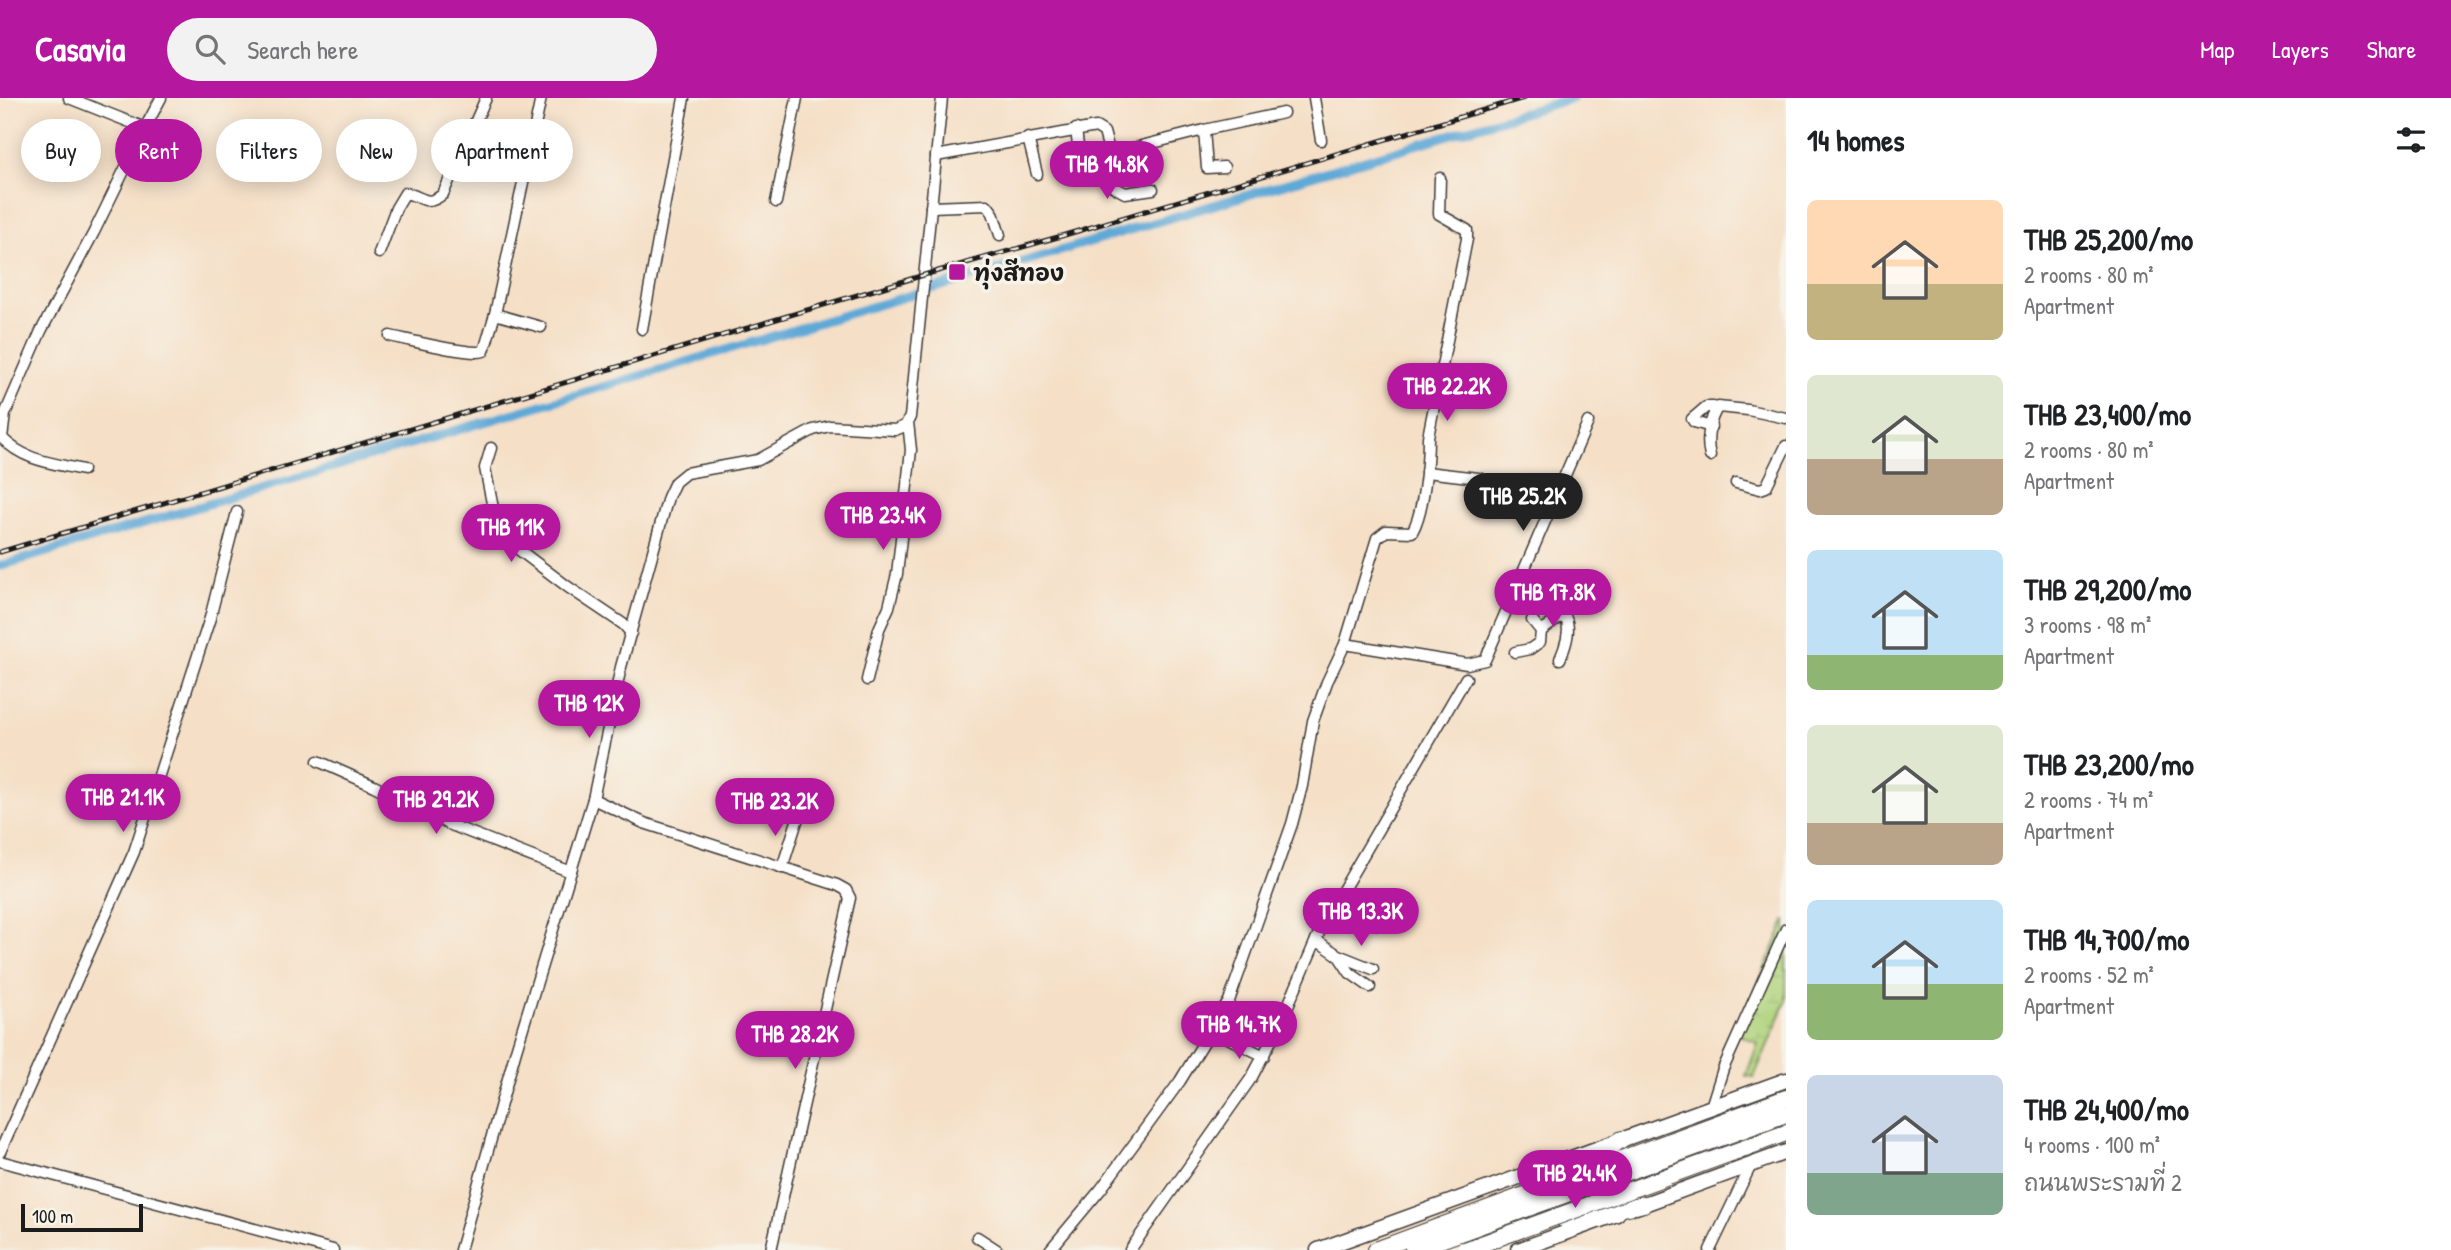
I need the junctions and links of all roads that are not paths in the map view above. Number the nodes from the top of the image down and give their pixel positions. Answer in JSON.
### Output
{"nodes":[{"id":1,"x":69,"y":98,"type":"edge"},
{"id":2,"x":161,"y":98,"type":"edge"},
{"id":3,"x":486,"y":98,"type":"edge"},
{"id":4,"x":541,"y":98,"type":"edge"},
{"id":5,"x":684,"y":98,"type":"edge"},
{"id":6,"x":797,"y":98,"type":"edge"},
{"id":7,"x":942,"y":98,"type":"edge"},
{"id":8,"x":1314,"y":98,"type":"edge"},
{"id":9,"x":1283,"y":113,"type":"dead end"},
{"id":10,"x":122,"y":119,"type":"edge"},
{"id":11,"x":150,"y":119,"type":"edge"},
{"id":12,"x":1076,"y":129,"type":"junction"},
{"id":13,"x":1201,"y":130,"type":"junction"},
{"id":14,"x":1028,"y":138,"type":"junction"},
{"id":15,"x":1321,"y":140,"type":"dead end"},
{"id":16,"x":1110,"y":154,"type":"junction"},
{"id":17,"x":936,"y":156,"type":"junction"},
{"id":18,"x":1224,"y":167,"type":"dead end"},
{"id":19,"x":1081,"y":172,"type":"dead end"},
{"id":20,"x":1037,"y":174,"type":"dead end"},
{"id":21,"x":1201,"y":176,"type":"dead end"},
{"id":22,"x":1440,"y":178,"type":"dead end"},
{"id":23,"x":119,"y":182,"type":"edge"},
{"id":24,"x":1153,"y":189,"type":"dead end"},
{"id":25,"x":776,"y":202,"type":"dead end"},
{"id":26,"x":931,"y":207,"type":"junction"},
{"id":27,"x":1000,"y":235,"type":"dead end"},
{"id":28,"x":379,"y":253,"type":"dead end"},
{"id":29,"x":495,"y":314,"type":"junction"},
{"id":30,"x":541,"y":327,"type":"dead end"},
{"id":31,"x":642,"y":329,"type":"dead end"},
{"id":32,"x":390,"y":336,"type":"dead end"},
{"id":33,"x":1716,"y":409,"type":"junction"},
{"id":34,"x":1786,"y":418,"type":"edge"},
{"id":35,"x":908,"y":422,"type":"junction"},
{"id":36,"x":1588,"y":422,"type":"dead end"},
{"id":37,"x":1711,"y":427,"type":"junction"},
{"id":38,"x":1786,"y":446,"type":"edge"},
{"id":39,"x":491,"y":447,"type":"dead end"},
{"id":40,"x":1710,"y":456,"type":"dead end"},
{"id":41,"x":83,"y":470,"type":"dead end"},
{"id":42,"x":1426,"y":472,"type":"junction"},
{"id":43,"x":1736,"y":483,"type":"dead end"},
{"id":44,"x":1507,"y":488,"type":"dead end"},
{"id":45,"x":237,"y":512,"type":"dead end"},
{"id":46,"x":1518,"y":585,"type":"junction"},
{"id":47,"x":1532,"y":592,"type":"dead end"},
{"id":48,"x":1545,"y":598,"type":"dead end"},
{"id":49,"x":1564,"y":615,"type":"junction"},
{"id":50,"x":1532,"y":620,"type":"dead end"},
{"id":51,"x":1541,"y":631,"type":"junction"},
{"id":52,"x":631,"y":633,"type":"junction"},
{"id":53,"x":1345,"y":644,"type":"junction"},
{"id":54,"x":1516,"y":652,"type":"dead end"},
{"id":55,"x":1560,"y":659,"type":"dead end"},
{"id":56,"x":1466,"y":678,"type":"dead end"},
{"id":57,"x":867,"y":680,"type":"dead end"},
{"id":58,"x":318,"y":761,"type":"dead end"},
{"id":59,"x":593,"y":799,"type":"junction"},
{"id":60,"x":799,"y":818,"type":"dead end"},
{"id":61,"x":782,"y":868,"type":"junction"},
{"id":62,"x":571,"y":872,"type":"junction"},
{"id":63,"x":1335,"y":903,"type":"junction"},
{"id":64,"x":1392,"y":907,"type":"dead end"},
{"id":65,"x":1786,"y":929,"type":"edge"},
{"id":66,"x":1316,"y":940,"type":"junction"},
{"id":67,"x":1338,"y":955,"type":"junction"},
{"id":68,"x":1373,"y":970,"type":"dead end"},
{"id":69,"x":1370,"y":987,"type":"dead end"},
{"id":70,"x":1228,"y":1038,"type":"dead end"},
{"id":71,"x":1264,"y":1056,"type":"junction"},
{"id":72,"x":1786,"y":1080,"type":"edge"},
{"id":73,"x":1786,"y":1098,"type":"edge"},
{"id":74,"x":1711,"y":1107,"type":"junction"},
{"id":75,"x":1786,"y":1114,"type":"edge"},
{"id":76,"x":1786,"y":1133,"type":"edge"},
{"id":77,"x":1622,"y":1139,"type":"junction"},
{"id":78,"x":0,"y":1152,"type":"edge"},
{"id":79,"x":1786,"y":1152,"type":"edge"},
{"id":80,"x":0,"y":1161,"type":"edge"},
{"id":81,"x":1751,"y":1165,"type":"junction"},
{"id":82,"x":1526,"y":1194,"type":"junction"},
{"id":83,"x":1644,"y":1204,"type":"junction"},
{"id":84,"x":1535,"y":1224,"type":"junction"},
{"id":85,"x":977,"y":1237,"type":"dead end"},
{"id":86,"x":333,"y":1250,"type":"edge"},
{"id":87,"x":460,"y":1250,"type":"edge"},
{"id":88,"x":771,"y":1250,"type":"edge"},
{"id":89,"x":997,"y":1250,"type":"edge"},
{"id":90,"x":1050,"y":1250,"type":"edge"},
{"id":91,"x":1130,"y":1250,"type":"edge"},
{"id":92,"x":1318,"y":1250,"type":"edge"},
{"id":93,"x":1376,"y":1250,"type":"edge"},
{"id":94,"x":1413,"y":1250,"type":"edge"},
{"id":95,"x":1464,"y":1250,"type":"edge"},
{"id":96,"x":1518,"y":1250,"type":"edge"},
{"id":97,"x":1710,"y":1250,"type":"edge"}],
"edges":[{"from":1,"to":10,"type":"street"},
{"from":2,"to":11,"type":"street"},
{"from":3,"to":28,"type":"street"},
{"from":4,"to":29,"type":"street"},
{"from":5,"to":31,"type":"street"},
{"from":6,"to":25,"type":"street"},
{"from":7,"to":17,"type":"street"},
{"from":8,"to":15,"type":"street"},
{"from":9,"to":13,"type":"street"},
{"from":12,"to":14,"type":"street"},
{"from":12,"to":16,"type":"street"},
{"from":12,"to":19,"type":"street"},
{"from":13,"to":16,"type":"street"},
{"from":13,"to":18,"type":"street"},
{"from":13,"to":21,"type":"street"},
{"from":14,"to":17,"type":"street"},
{"from":14,"to":20,"type":"street"},
{"from":16,"to":24,"type":"street"},
{"from":17,"to":26,"type":"street"},
{"from":22,"to":42,"type":"street"},
{"from":23,"to":41,"type":"street"},
{"from":26,"to":27,"type":"street"},
{"from":26,"to":35,"type":"street"},
{"from":29,"to":30,"type":"street"},
{"from":29,"to":32,"type":"street"},
{"from":33,"to":34,"type":"street"},
{"from":33,"to":37,"type":"street"},
{"from":33,"to":37,"type":"street"},
{"from":35,"to":52,"type":"street"},
{"from":35,"to":57,"type":"street"},
{"from":36,"to":46,"type":"street"},
{"from":37,"to":40,"type":"street"},
{"from":38,"to":43,"type":"street"},
{"from":39,"to":52,"type":"street"},
{"from":42,"to":44,"type":"street"},
{"from":42,"to":53,"type":"street"},
{"from":45,"to":78,"type":"street"},
{"from":46,"to":47,"type":"street"},
{"from":46,"to":53,"type":"street"},
{"from":48,"to":49,"type":"street"},
{"from":49,"to":51,"type":"street"},
{"from":49,"to":55,"type":"street"},
{"from":50,"to":51,"type":"street"},
{"from":51,"to":54,"type":"street"},
{"from":52,"to":59,"type":"street"},
{"from":53,"to":90,"type":"street"},
{"from":56,"to":63,"type":"street"},
{"from":58,"to":62,"type":"street"},
{"from":59,"to":61,"type":"street"},
{"from":59,"to":62,"type":"street"},
{"from":60,"to":61,"type":"street"},
{"from":61,"to":88,"type":"street"},
{"from":62,"to":87,"type":"street"},
{"from":63,"to":64,"type":"street"},
{"from":63,"to":66,"type":"street"},
{"from":65,"to":74,"type":"street"},
{"from":66,"to":67,"type":"street"},
{"from":66,"to":71,"type":"street"},
{"from":67,"to":68,"type":"street"},
{"from":67,"to":69,"type":"street"},
{"from":70,"to":71,"type":"street"},
{"from":71,"to":91,"type":"street"},
{"from":72,"to":74,"type":"main road"},
{"from":73,"to":82,"type":"highway"},
{"from":74,"to":77,"type":"main road"},
{"from":75,"to":94,"type":"highway"},
{"from":76,"to":84,"type":"highway"},
{"from":76,"to":95,"type":"highway","bridge":true},
{"from":77,"to":82,"type":"highway"},
{"from":77,"to":92,"type":"main road"},
{"from":79,"to":81,"type":"main road"},
{"from":80,"to":86,"type":"street"},
{"from":81,"to":83,"type":"main road"},
{"from":81,"to":97,"type":"street"},
{"from":82,"to":93,"type":"highway"},
{"from":83,"to":84,"type":"highway"},
{"from":83,"to":96,"type":"main road"},
{"from":84,"to":95,"type":"highway"},
{"from":85,"to":89,"type":"street"}]}
